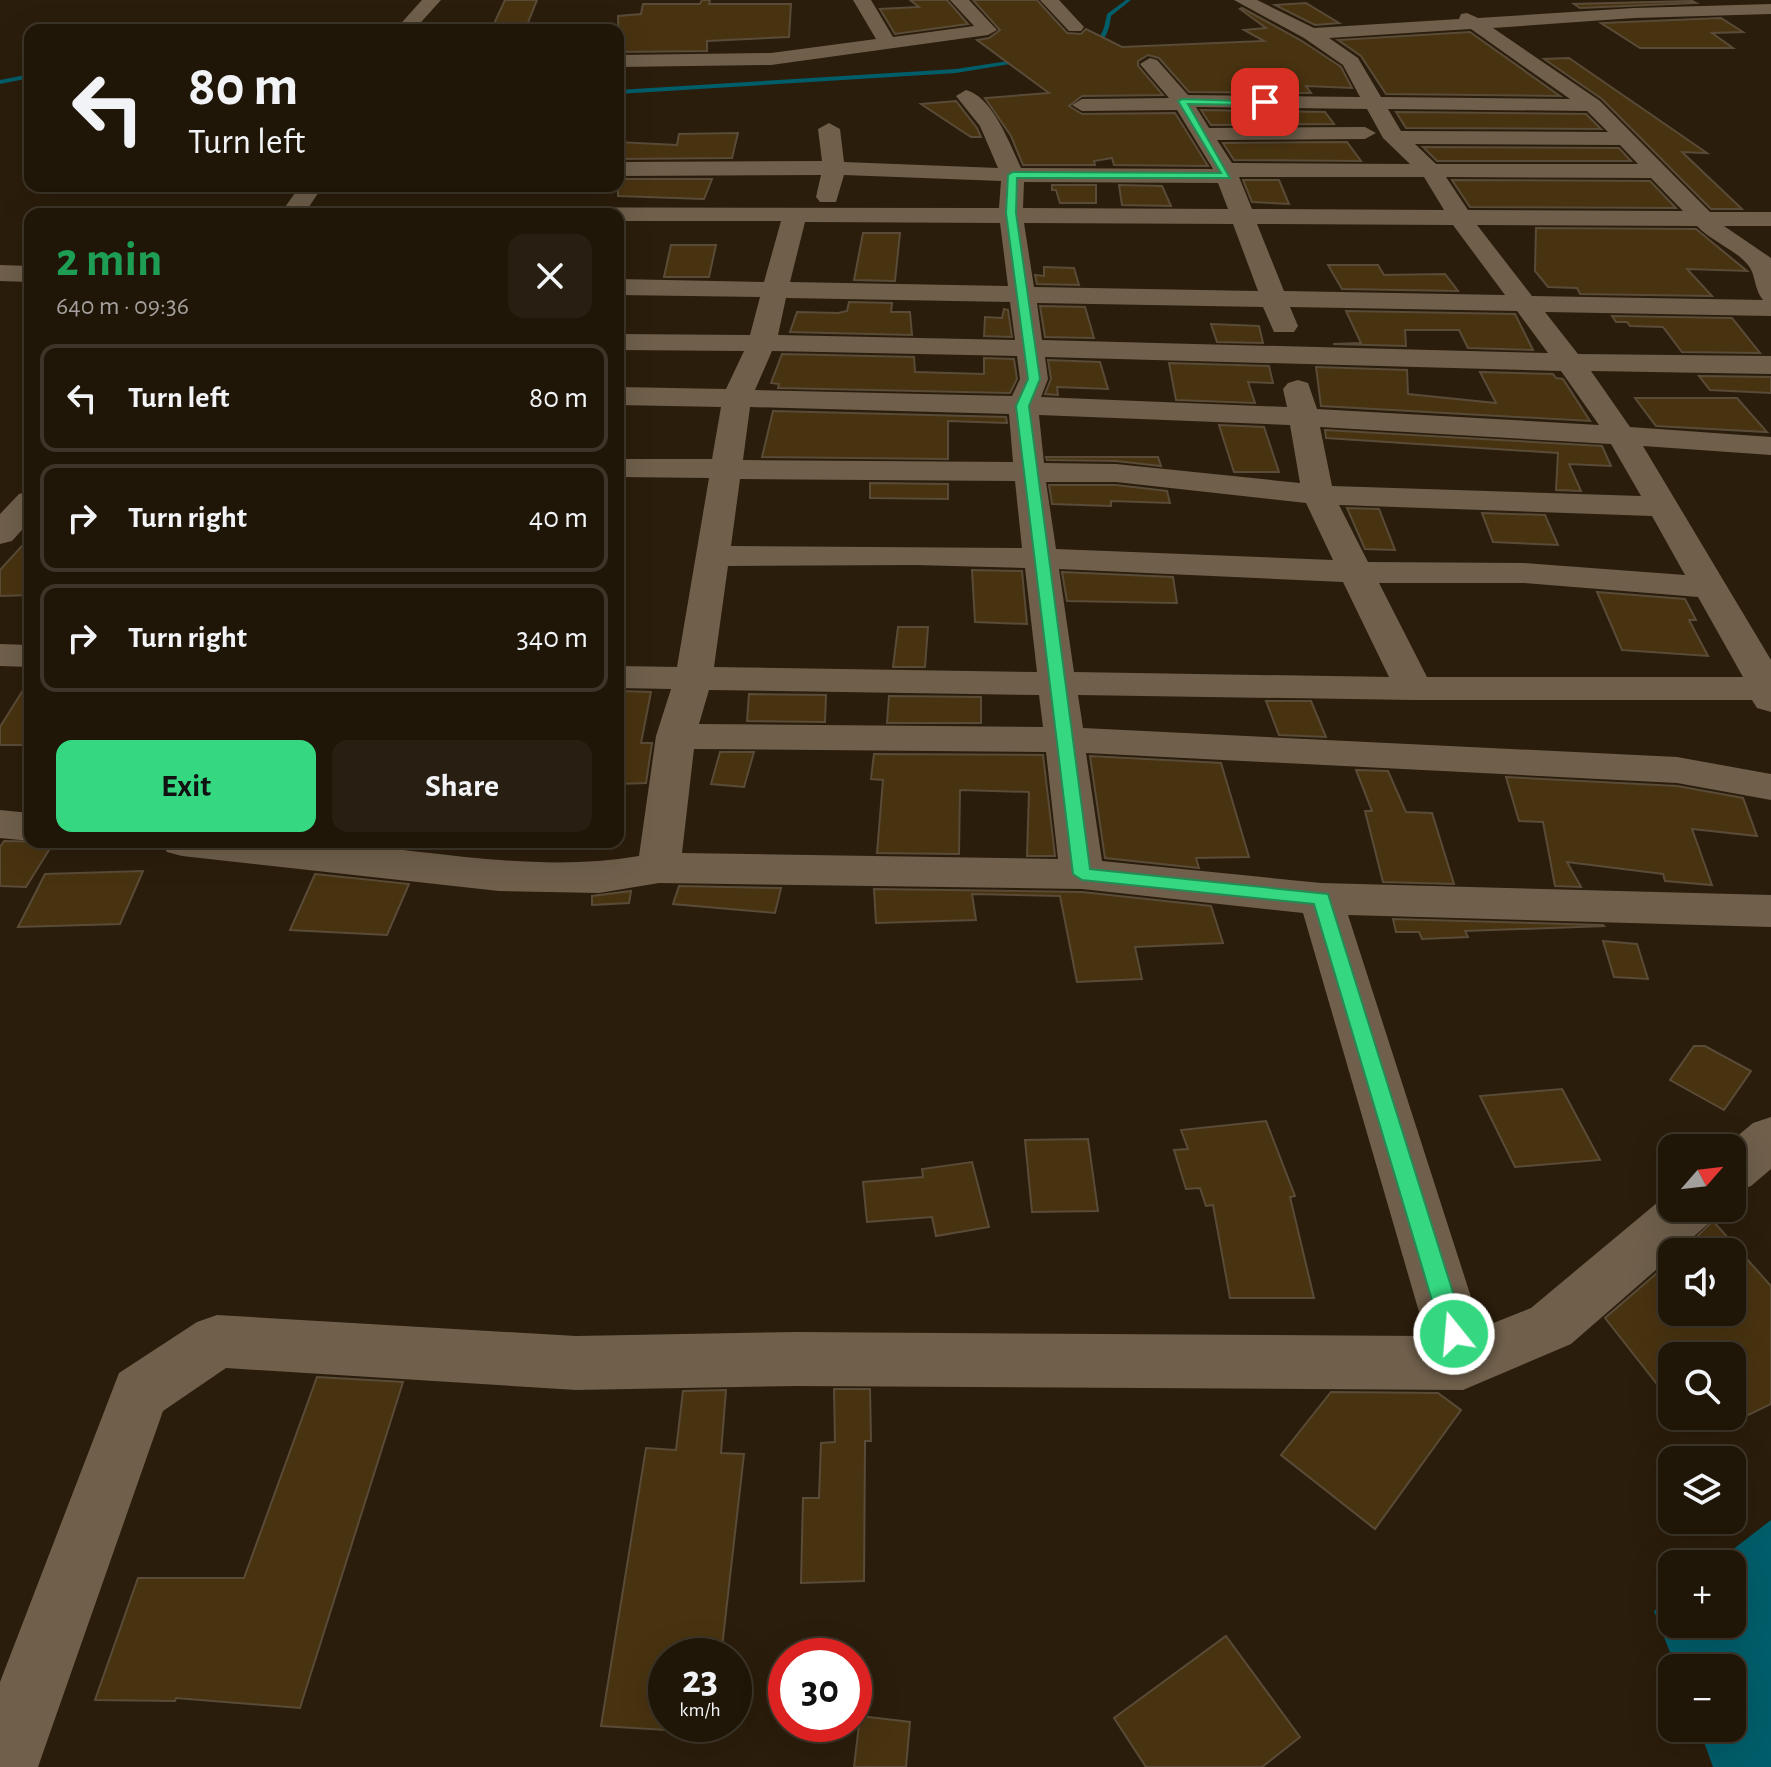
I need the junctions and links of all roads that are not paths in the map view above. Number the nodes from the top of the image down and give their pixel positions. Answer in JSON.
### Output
{"nodes":[{"id":1,"x":432,"y":0,"type":"edge"},
{"id":2,"x":959,"y":0,"type":"edge"},
{"id":3,"x":1049,"y":0,"type":"edge"},
{"id":4,"x":1243,"y":0,"type":"edge"},
{"id":5,"x":1611,"y":0,"type":"edge"},
{"id":6,"x":888,"y":1,"type":"edge"},
{"id":7,"x":863,"y":2,"type":"edge"},
{"id":8,"x":1452,"y":9,"type":"dead end"},
{"id":9,"x":1771,"y":9,"type":"edge"},
{"id":10,"x":1634,"y":13,"type":"junction"},
{"id":11,"x":1477,"y":23,"type":"junction"},
{"id":12,"x":410,"y":24,"type":"edge"},
{"id":13,"x":1312,"y":24,"type":"junction"},
{"id":14,"x":1075,"y":27,"type":"dead end"},
{"id":15,"x":889,"y":45,"type":"junction"},
{"id":16,"x":624,"y":61,"type":"edge"},
{"id":17,"x":1192,"y":74,"type":"dead end"},
{"id":18,"x":1329,"y":75,"type":"dead end"},
{"id":19,"x":1360,"y":75,"type":"junction"},
{"id":20,"x":966,"y":96,"type":"dead end"},
{"id":21,"x":1183,"y":102,"type":"junction"},
{"id":22,"x":1376,"y":103,"type":"junction"},
{"id":23,"x":1082,"y":105,"type":"dead end"},
{"id":24,"x":1593,"y":105,"type":"junction"},
{"id":25,"x":829,"y":129,"type":"dead end"},
{"id":26,"x":1200,"y":134,"type":"junction"},
{"id":27,"x":1393,"y":135,"type":"junction"},
{"id":28,"x":1624,"y":139,"type":"junction"},
{"id":29,"x":834,"y":168,"type":"junction"},
{"id":30,"x":624,"y":169,"type":"edge"},
{"id":31,"x":1431,"y":171,"type":"junction"},
{"id":32,"x":1655,"y":171,"type":"junction"},
{"id":33,"x":1226,"y":173,"type":"junction"},
{"id":34,"x":1013,"y":175,"type":"junction"},
{"id":35,"x":624,"y":215,"type":"edge"},
{"id":36,"x":805,"y":218,"type":"junction"},
{"id":37,"x":1771,"y":219,"type":"edge"},
{"id":38,"x":1012,"y":220,"type":"junction"},
{"id":39,"x":1244,"y":223,"type":"junction"},
{"id":40,"x":1464,"y":224,"type":"junction"},
{"id":41,"x":624,"y":226,"type":"edge"},
{"id":42,"x":1710,"y":226,"type":"junction"},
{"id":43,"x":1771,"y":233,"type":"edge"},
{"id":44,"x":0,"y":273,"type":"edge"},
{"id":45,"x":24,"y":274,"type":"edge"},
{"id":46,"x":624,"y":287,"type":"edge"},
{"id":47,"x":777,"y":290,"type":"junction"},
{"id":48,"x":1021,"y":292,"type":"junction"},
{"id":49,"x":1771,"y":294,"type":"edge"},
{"id":50,"x":1276,"y":301,"type":"junction"},
{"id":51,"x":1524,"y":303,"type":"junction"},
{"id":52,"x":1771,"y":308,"type":"edge"},
{"id":53,"x":624,"y":342,"type":"edge"},
{"id":54,"x":762,"y":342,"type":"junction"},
{"id":55,"x":1029,"y":346,"type":"junction"},
{"id":56,"x":1292,"y":356,"type":"junction"},
{"id":57,"x":1571,"y":364,"type":"junction"},
{"id":58,"x":1771,"y":365,"type":"edge"},
{"id":59,"x":624,"y":396,"type":"edge"},
{"id":60,"x":737,"y":398,"type":"junction"},
{"id":61,"x":1023,"y":406,"type":"junction"},
{"id":62,"x":1303,"y":418,"type":"junction"},
{"id":63,"x":1621,"y":435,"type":"junction"},
{"id":64,"x":1771,"y":446,"type":"edge"},
{"id":65,"x":624,"y":468,"type":"edge"},
{"id":66,"x":728,"y":468,"type":"junction"},
{"id":67,"x":1029,"y":470,"type":"junction"},
{"id":68,"x":1318,"y":495,"type":"junction"},
{"id":69,"x":1665,"y":507,"type":"junction"},
{"id":70,"x":24,"y":508,"type":"edge"},
{"id":71,"x":0,"y":534,"type":"edge"},
{"id":72,"x":715,"y":556,"type":"junction"},
{"id":73,"x":1042,"y":559,"type":"junction"},
{"id":74,"x":1357,"y":572,"type":"junction"},
{"id":75,"x":1710,"y":587,"type":"junction"},
{"id":76,"x":0,"y":655,"type":"edge"},
{"id":77,"x":24,"y":656,"type":"edge"},
{"id":78,"x":624,"y":677,"type":"edge"},
{"id":79,"x":693,"y":681,"type":"junction"},
{"id":80,"x":1056,"y":681,"type":"junction"},
{"id":81,"x":1414,"y":689,"type":"junction"},
{"id":82,"x":1770,"y":694,"type":"edge"},
{"id":83,"x":676,"y":736,"type":"junction"},
{"id":84,"x":1065,"y":740,"type":"junction"},
{"id":85,"x":1771,"y":787,"type":"edge"},
{"id":86,"x":0,"y":824,"type":"edge"},
{"id":87,"x":24,"y":826,"type":"edge"},
{"id":88,"x":238,"y":848,"type":"edge"},
{"id":89,"x":659,"y":868,"type":"junction"},
{"id":90,"x":1082,"y":874,"type":"junction"},
{"id":91,"x":1321,"y":899,"type":"junction"},
{"id":92,"x":1771,"y":911,"type":"edge"},
{"id":93,"x":1771,"y":1138,"type":"edge"},
{"id":94,"x":1746,"y":1159,"type":"edge"},
{"id":95,"x":1673,"y":1222,"type":"edge"},
{"id":96,"x":1463,"y":1363,"type":"junction"},
{"id":97,"x":3,"y":1767,"type":"edge"}],
"edges":[{"from":1,"to":12,"type":"street"},
{"from":2,"to":15,"type":"street"},
{"from":3,"to":14,"type":"street"},
{"from":4,"to":13,"type":"street"},
{"from":5,"to":10,"type":"street"},
{"from":6,"to":7,"type":"street"},
{"from":7,"to":15,"type":"street"},
{"from":8,"to":11,"type":"street"},
{"from":9,"to":10,"type":"street"},
{"from":10,"to":11,"type":"street"},
{"from":11,"to":13,"type":"street"},
{"from":11,"to":24,"type":"street"},
{"from":13,"to":19,"type":"street"},
{"from":15,"to":16,"type":"street"},
{"from":17,"to":21,"type":"street"},
{"from":18,"to":19,"type":"street"},
{"from":19,"to":22,"type":"street"},
{"from":20,"to":34,"type":"street"},
{"from":21,"to":22,"type":"street"},
{"from":21,"to":23,"type":"street"},
{"from":21,"to":26,"type":"street"},
{"from":22,"to":24,"type":"street"},
{"from":22,"to":27,"type":"street"},
{"from":24,"to":28,"type":"street"},
{"from":25,"to":29,"type":"street"},
{"from":26,"to":27,"type":"street"},
{"from":26,"to":33,"type":"street"},
{"from":27,"to":28,"type":"street"},
{"from":27,"to":31,"type":"street"},
{"from":28,"to":32,"type":"street"},
{"from":29,"to":30,"type":"street"},
{"from":29,"to":34,"type":"street"},
{"from":29,"to":36,"type":"street"},
{"from":31,"to":32,"type":"street"},
{"from":31,"to":33,"type":"street"},
{"from":31,"to":40,"type":"street"},
{"from":32,"to":42,"type":"street"},
{"from":33,"to":34,"type":"street"},
{"from":33,"to":39,"type":"street"},
{"from":34,"to":38,"type":"street"},
{"from":35,"to":36,"type":"street"},
{"from":36,"to":38,"type":"street"},
{"from":36,"to":38,"type":"street"},
{"from":36,"to":41,"type":"street"},
{"from":36,"to":47,"type":"street"},
{"from":37,"to":42,"type":"street"},
{"from":38,"to":39,"type":"street"},
{"from":38,"to":48,"type":"street"},
{"from":39,"to":40,"type":"street"},
{"from":39,"to":50,"type":"street"},
{"from":40,"to":42,"type":"street"},
{"from":40,"to":51,"type":"street"},
{"from":42,"to":43,"type":"street"},
{"from":42,"to":49,"type":"street"},
{"from":44,"to":45,"type":"street"},
{"from":46,"to":47,"type":"street"},
{"from":47,"to":48,"type":"street"},
{"from":47,"to":54,"type":"street"},
{"from":48,"to":50,"type":"street"},
{"from":48,"to":55,"type":"street"},
{"from":50,"to":51,"type":"street"},
{"from":50,"to":56,"type":"street"},
{"from":51,"to":52,"type":"street"},
{"from":51,"to":57,"type":"street"},
{"from":53,"to":54,"type":"street"},
{"from":54,"to":55,"type":"street"},
{"from":54,"to":60,"type":"street"},
{"from":55,"to":56,"type":"street"},
{"from":55,"to":61,"type":"street"},
{"from":56,"to":57,"type":"street"},
{"from":56,"to":62,"type":"street"},
{"from":57,"to":58,"type":"street"},
{"from":57,"to":63,"type":"street"},
{"from":59,"to":60,"type":"street"},
{"from":60,"to":61,"type":"street"},
{"from":60,"to":66,"type":"street"},
{"from":61,"to":62,"type":"street"},
{"from":61,"to":67,"type":"street"},
{"from":62,"to":63,"type":"street"},
{"from":62,"to":68,"type":"street"},
{"from":63,"to":64,"type":"street"},
{"from":63,"to":69,"type":"street"},
{"from":65,"to":66,"type":"street"},
{"from":66,"to":67,"type":"street"},
{"from":66,"to":72,"type":"street"},
{"from":67,"to":68,"type":"street"},
{"from":67,"to":73,"type":"street"},
{"from":68,"to":69,"type":"street"},
{"from":68,"to":74,"type":"street"},
{"from":69,"to":75,"type":"street"},
{"from":70,"to":71,"type":"street"},
{"from":72,"to":73,"type":"street"},
{"from":72,"to":79,"type":"street"},
{"from":73,"to":74,"type":"street"},
{"from":73,"to":80,"type":"street"},
{"from":74,"to":75,"type":"street"},
{"from":74,"to":81,"type":"street"},
{"from":75,"to":82,"type":"street"},
{"from":76,"to":77,"type":"street"},
{"from":78,"to":79,"type":"street"},
{"from":79,"to":80,"type":"street"},
{"from":79,"to":83,"type":"street"},
{"from":80,"to":81,"type":"street"},
{"from":80,"to":84,"type":"street"},
{"from":81,"to":82,"type":"street"},
{"from":83,"to":84,"type":"street"},
{"from":83,"to":89,"type":"street"},
{"from":84,"to":85,"type":"street"},
{"from":84,"to":90,"type":"street"},
{"from":86,"to":87,"type":"street"},
{"from":88,"to":89,"type":"street"},
{"from":89,"to":90,"type":"street"},
{"from":90,"to":91,"type":"street"},
{"from":91,"to":92,"type":"street"},
{"from":91,"to":96,"type":"street"},
{"from":93,"to":94,"type":"street"},
{"from":95,"to":96,"type":"street"},
{"from":96,"to":97,"type":"street"}]}
